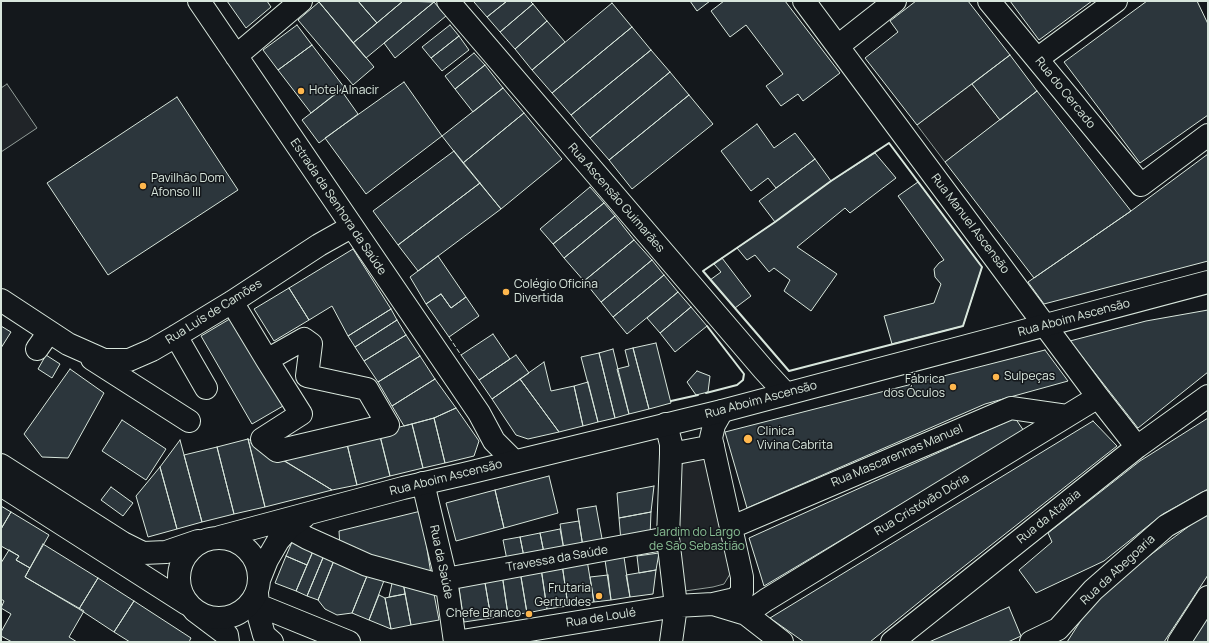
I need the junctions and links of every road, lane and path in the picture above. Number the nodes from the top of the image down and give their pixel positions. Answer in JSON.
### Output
{"nodes":[{"id":1,"x":199,"y":1,"type":"edge"},
{"id":2,"x":301,"y":1,"type":"edge"},
{"id":3,"x":448,"y":1,"type":"edge"},
{"id":4,"x":804,"y":1,"type":"edge"},
{"id":5,"x":895,"y":1,"type":"edge"},
{"id":6,"x":989,"y":1,"type":"edge"},
{"id":7,"x":1116,"y":1,"type":"edge"},
{"id":8,"x":838,"y":46,"type":"junction"},
{"id":9,"x":236,"y":56,"type":"junction"},
{"id":10,"x":1037,"y":59,"type":"junction"},
{"id":11,"x":1208,"y":135,"type":"edge"},
{"id":12,"x":351,"y":227,"type":"junction"},
{"id":13,"x":1208,"y":282,"type":"edge"},
{"id":14,"x":1,"y":300,"type":"edge"},
{"id":15,"x":232,"y":302,"type":"junction"},
{"id":16,"x":1046,"y":326,"type":"junction"},
{"id":17,"x":176,"y":336,"type":"junction"},
{"id":18,"x":68,"y":344,"type":"junction"},
{"id":19,"x":147,"y":352,"type":"junction"},
{"id":20,"x":267,"y":360,"type":"junction"},
{"id":21,"x":137,"y":388,"type":"junction"},
{"id":22,"x":206,"y":388,"type":"dead end"},
{"id":23,"x":786,"y":394,"type":"junction"},
{"id":24,"x":1208,"y":396,"type":"edge"},
{"id":25,"x":1098,"y":397,"type":"junction"},
{"id":26,"x":722,"y":411,"type":"junction"},
{"id":27,"x":479,"y":413,"type":"junction"},
{"id":28,"x":1067,"y":416,"type":"junction"},
{"id":29,"x":189,"y":420,"type":"dead end"},
{"id":30,"x":666,"y":424,"type":"junction"},
{"id":31,"x":713,"y":446,"type":"junction"},
{"id":32,"x":1137,"y":447,"type":"junction"},
{"id":33,"x":671,"y":454,"type":"junction"},
{"id":34,"x":514,"y":461,"type":"junction"},
{"id":35,"x":1,"y":465,"type":"edge"},
{"id":36,"x":464,"y":474,"type":"junction"},
{"id":37,"x":423,"y":483,"type":"junction"},
{"id":38,"x":1,"y":486,"type":"edge"},
{"id":39,"x":1208,"y":502,"type":"edge"},
{"id":40,"x":312,"y":512,"type":"junction"},
{"id":41,"x":732,"y":527,"type":"junction"},
{"id":42,"x":289,"y":528,"type":"junction"},
{"id":43,"x":214,"y":538,"type":"junction"},
{"id":44,"x":668,"y":538,"type":"junction"},
{"id":45,"x":742,"y":577,"type":"junction"},
{"id":46,"x":446,"y":583,"type":"junction"},
{"id":47,"x":258,"y":592,"type":"junction"},
{"id":48,"x":1208,"y":597,"type":"edge"},
{"id":49,"x":766,"y":600,"type":"junction"},
{"id":50,"x":713,"y":604,"type":"junction"},
{"id":51,"x":676,"y":606,"type":"junction"},
{"id":52,"x":191,"y":607,"type":"junction"},
{"id":53,"x":746,"y":614,"type":"junction"},
{"id":54,"x":228,"y":642,"type":"edge"},
{"id":55,"x":272,"y":642,"type":"edge"},
{"id":56,"x":349,"y":642,"type":"edge"},
{"id":57,"x":456,"y":642,"type":"edge"},
{"id":58,"x":671,"y":642,"type":"edge"},
{"id":59,"x":782,"y":642,"type":"edge"},
{"id":60,"x":892,"y":642,"type":"edge"},
{"id":61,"x":1031,"y":642,"type":"edge"},
{"id":62,"x":1179,"y":642,"type":"edge"}],
"edges":[{"from":1,"to":9,"type":"street","name":"Estrada da Senhora da Saúde"},
{"from":2,"to":9,"type":"street"},
{"from":3,"to":23,"type":"street","name":"Rua Ascensão Guimarães"},
{"from":4,"to":8,"type":"street","name":"Rua Manuel Ascensão"},
{"from":5,"to":8,"type":"street"},
{"from":6,"to":10,"type":"street","name":"Rua do Cercado"},
{"from":7,"to":10,"type":"street"},
{"from":8,"to":16,"type":"street","name":"Rua Manuel Ascensão"},
{"from":9,"to":12,"type":"street","name":"Estrada da Senhora da Saúde"},
{"from":10,"to":11,"type":"street","name":"Rua do Cercado"},
{"from":12,"to":15,"type":"street","name":"Rua Luís de Camões"},
{"from":12,"to":27,"type":"street","name":"Estrada da Senhora da Saúde"},
{"from":13,"to":16,"type":"street","name":"Rua Aboim Ascensão"},
{"from":14,"to":18,"type":"street","name":"Rua Luís de Camões"},
{"from":15,"to":17,"type":"street","name":"Rua Luís de Camões"},
{"from":15,"to":20,"type":"street"},
{"from":16,"to":23,"type":"street","name":"Rua Aboim Ascensão"},
{"from":16,"to":25,"type":"street","name":"Rua Manuel Ascensão"},
{"from":17,"to":19,"type":"street","name":"Rua Luís de Camões"},
{"from":17,"to":22,"type":"street"},
{"from":18,"to":19,"type":"street","name":"Rua Luís de Camões"},
{"from":18,"to":21,"type":"street","name":"Rua Luís de Camões"},
{"from":19,"to":21,"type":"street"},
{"from":20,"to":20,"type":"street"},
{"from":21,"to":29,"type":"street","name":"Rua Luís de Camões"},
{"from":23,"to":26,"type":"street","name":"Rua Aboim Ascensão"},
{"from":24,"to":32,"type":"street","name":"Rua da Atalaia"},
{"from":25,"to":28,"type":"street","name":"Rua Cristóvão Dória"},
{"from":25,"to":32,"type":"street","name":"Rua Manuel Ascensão"},
{"from":26,"to":30,"type":"street","name":"Rua Aboim Ascensão"},
{"from":26,"to":31,"type":"street"},
{"from":27,"to":34,"type":"street"},
{"from":27,"to":36,"type":"street"},
{"from":28,"to":41,"type":"street","name":"Rua Mascarenhas Manuel"},
{"from":28,"to":49,"type":"street","name":"Rua Cristóvão Dória"},
{"from":30,"to":33,"type":"street"},
{"from":30,"to":34,"type":"street","name":"Rua Aboim Ascensão"},
{"from":31,"to":33,"type":"street"},
{"from":31,"to":41,"type":"street"},
{"from":32,"to":60,"type":"street","name":"Rua da Atalaia"},
{"from":33,"to":44,"type":"street"},
{"from":34,"to":36,"type":"street","name":"Rua Aboim Ascensão"},
{"from":35,"to":43,"type":"street"},
{"from":36,"to":37,"type":"street","name":"Rua Aboim Ascensão"},
{"from":37,"to":40,"type":"street","name":"Rua Aboim Ascensão"},
{"from":37,"to":46,"type":"street","name":"Rua da Saúde"},
{"from":38,"to":52,"type":"street"},
{"from":39,"to":61,"type":"street","name":"Rua da Abegoaria"},
{"from":40,"to":42,"type":"street","name":"Rua Aboim Ascensão"},
{"from":40,"to":43,"type":"street","name":"Rua Aboim Ascensão"},
{"from":41,"to":45,"type":"street"},
{"from":42,"to":46,"type":"street"},
{"from":42,"to":47,"type":"street","name":"Rua Aboim Ascensão"},
{"from":43,"to":47,"type":"street"},
{"from":43,"to":52,"type":"street"},
{"from":44,"to":46,"type":"street","name":"Travessa da Saúde"},
{"from":44,"to":51,"type":"street"},
{"from":45,"to":49,"type":"street"},
{"from":45,"to":50,"type":"street"},
{"from":46,"to":57,"type":"street","name":"Rua da Saúde"},
{"from":47,"to":52,"type":"street"},
{"from":47,"to":55,"type":"street"},
{"from":47,"to":56,"type":"street"},
{"from":48,"to":62,"type":"street"},
{"from":49,"to":53,"type":"street","name":"Rua Cristóvão Dória"},
{"from":50,"to":51,"type":"street","name":"Rua de Loulé"},
{"from":50,"to":53,"type":"street","name":"Rua de Loulé"},
{"from":51,"to":57,"type":"street","name":"Rua de Loulé"},
{"from":51,"to":58,"type":"street"},
{"from":52,"to":54,"type":"street"},
{"from":53,"to":59,"type":"street"}]}
